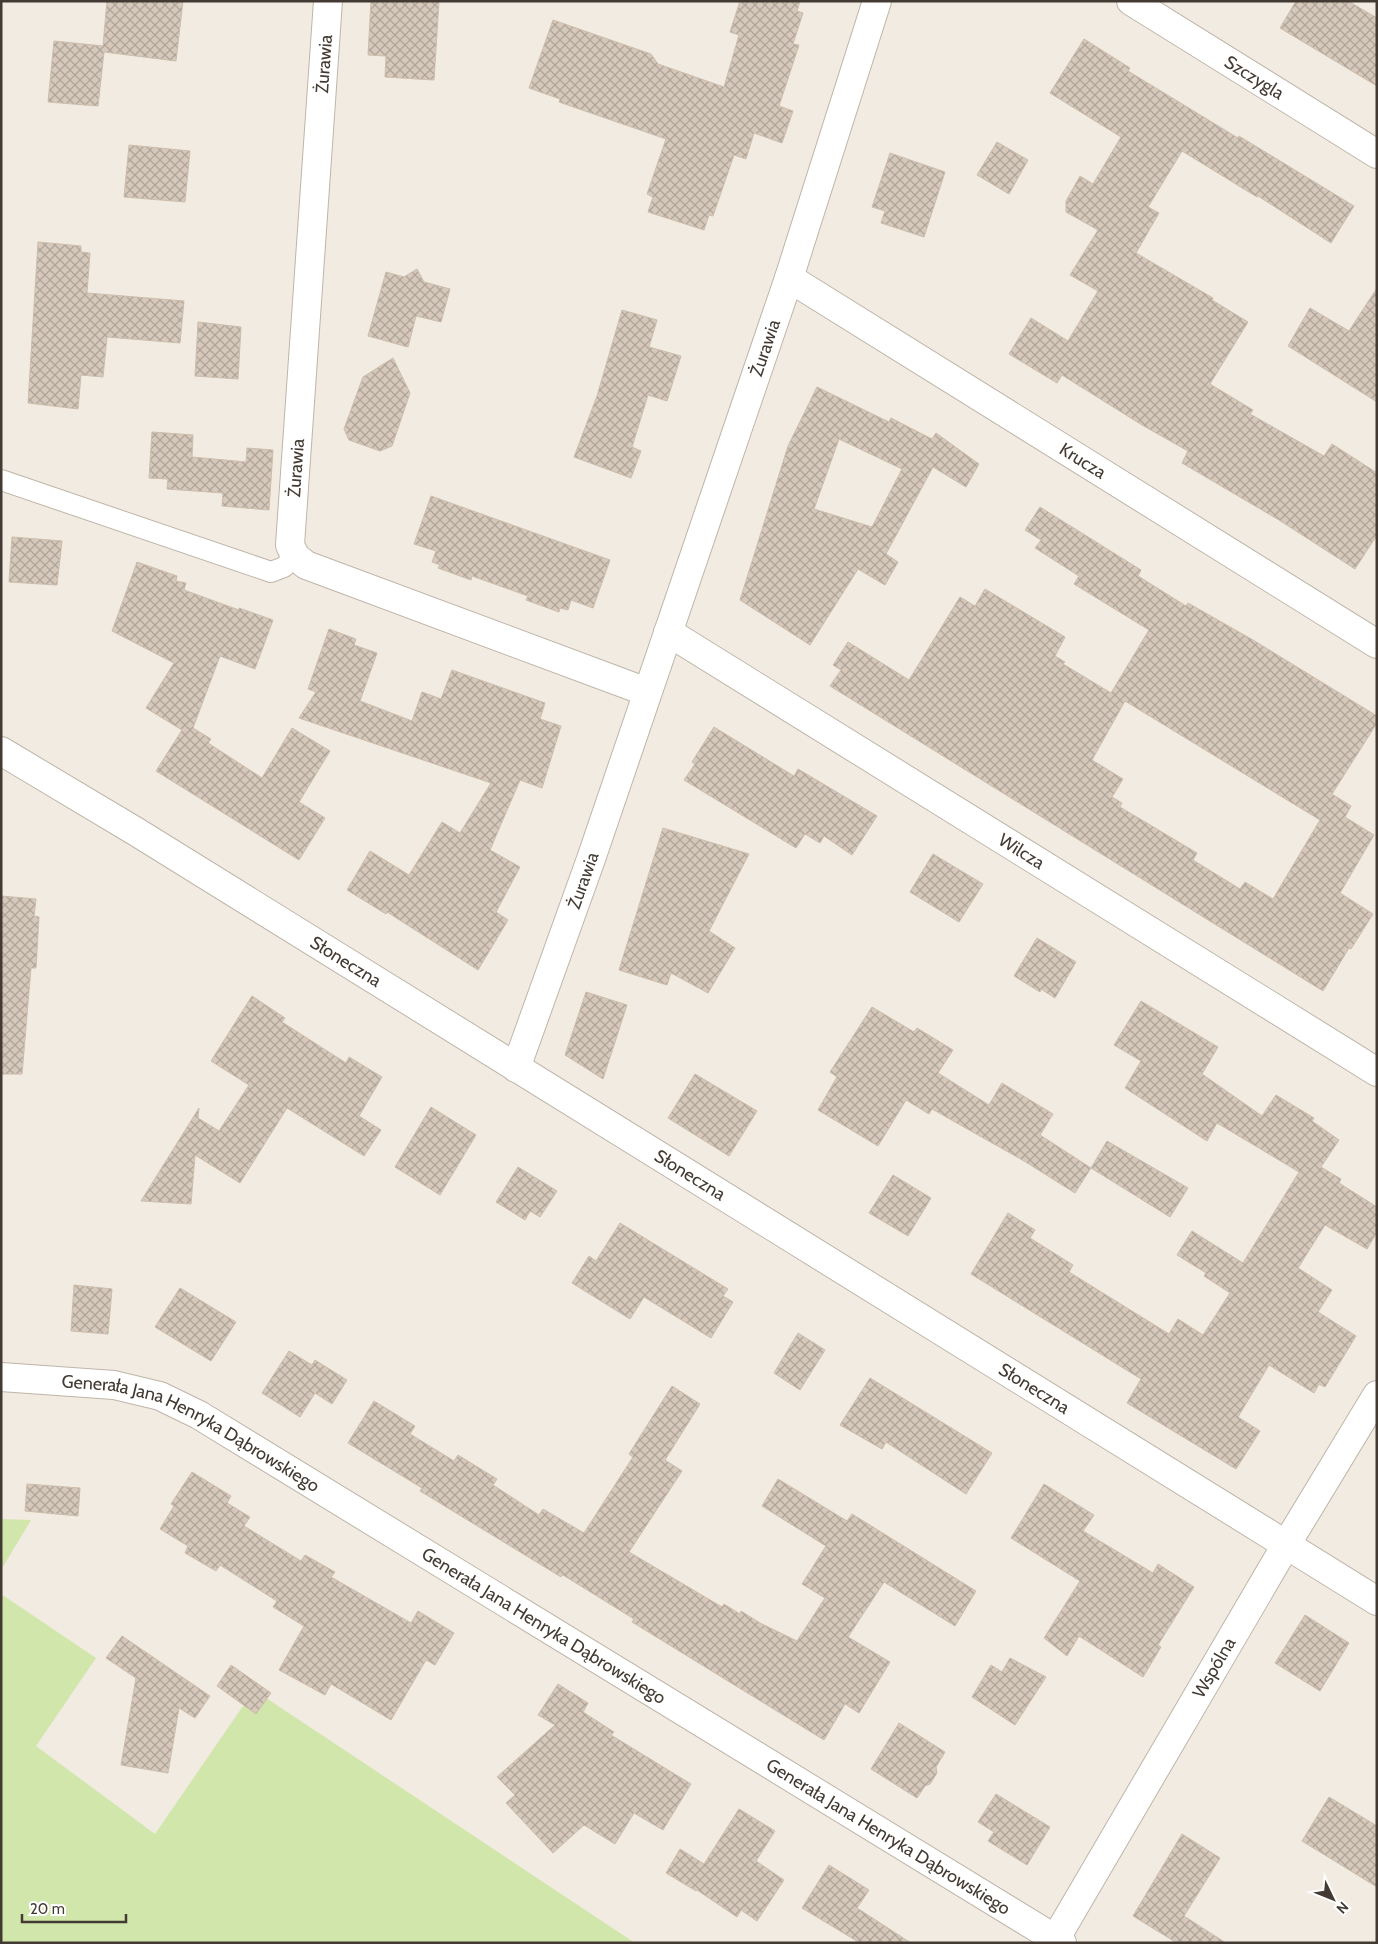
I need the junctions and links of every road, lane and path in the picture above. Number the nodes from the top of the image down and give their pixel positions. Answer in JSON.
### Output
{"nodes":[{"id":1,"x":328,"y":1,"type":"edge"},
{"id":2,"x":877,"y":1,"type":"edge"},
{"id":3,"x":1131,"y":1,"type":"edge"},
{"id":4,"x":1377,"y":154,"type":"edge"},
{"id":5,"x":789,"y":278,"type":"junction"},
{"id":6,"x":1,"y":480,"type":"edge"},
{"id":7,"x":295,"y":556,"type":"junction"},
{"id":8,"x":668,"y":632,"type":"junction"},
{"id":9,"x":1377,"y":644,"type":"edge"},
{"id":10,"x":647,"y":692,"type":"junction"},
{"id":11,"x":1,"y":751,"type":"edge"},
{"id":12,"x":516,"y":1068,"type":"junction"},
{"id":13,"x":1377,"y":1072,"type":"edge"},
{"id":14,"x":1,"y":1377,"type":"edge"},
{"id":15,"x":1377,"y":1395,"type":"edge"},
{"id":16,"x":1286,"y":1545,"type":"junction"},
{"id":17,"x":1377,"y":1601,"type":"edge"},
{"id":18,"x":1057,"y":1942,"type":"edge"}],
"edges":[{"from":1,"to":7,"type":"street","name":"Żurawia"},
{"from":2,"to":5,"type":"street","name":"Żurawia"},
{"from":3,"to":4,"type":"street","name":"Szczygla"},
{"from":5,"to":8,"type":"street","name":"Żurawia"},
{"from":5,"to":9,"type":"street","name":"Krucza"},
{"from":6,"to":7,"type":"lane"},
{"from":7,"to":10,"type":"street"},
{"from":8,"to":10,"type":"street","name":"Żurawia"},
{"from":8,"to":13,"type":"street","name":"Wilcza"},
{"from":10,"to":12,"type":"street","name":"Żurawia"},
{"from":11,"to":12,"type":"street","name":"Słoneczna"},
{"from":12,"to":16,"type":"street","name":"Słoneczna"},
{"from":14,"to":18,"type":"street","name":"Generała Jana Henryka Dąbrowskiego"},
{"from":15,"to":16,"type":"street","name":"Wspólna"},
{"from":16,"to":17,"type":"street","name":"Słoneczna"},
{"from":16,"to":18,"type":"street","name":"Wspólna"}]}
